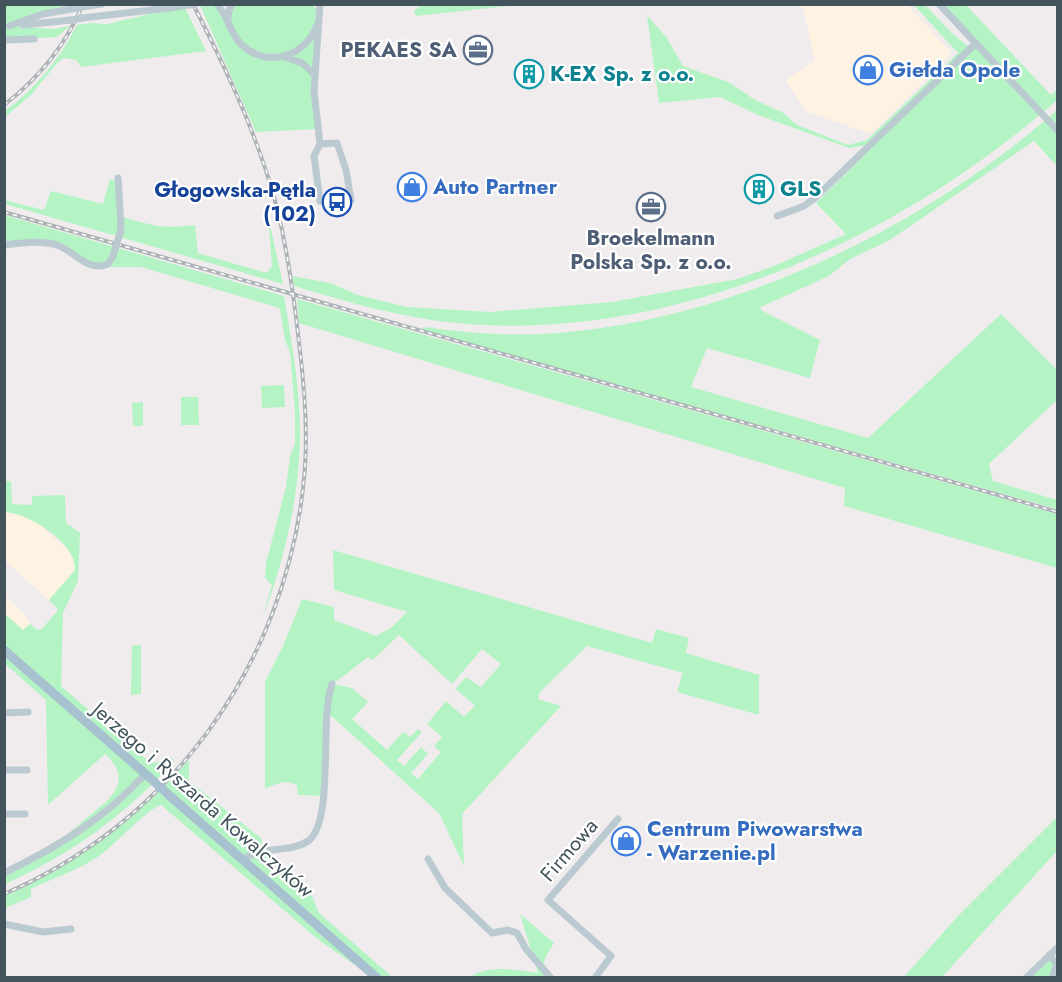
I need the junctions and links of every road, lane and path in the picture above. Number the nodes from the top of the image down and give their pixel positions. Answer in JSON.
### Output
{"nodes":[{"id":1,"x":102,"y":4,"type":"edge"},
{"id":2,"x":195,"y":4,"type":"edge"},
{"id":3,"x":217,"y":4,"type":"edge"},
{"id":4,"x":232,"y":4,"type":"edge"},
{"id":5,"x":939,"y":4,"type":"edge"},
{"id":6,"x":320,"y":8,"type":"edge"},
{"id":7,"x":229,"y":21,"type":"junction"},
{"id":8,"x":7,"y":26,"type":"edge"},
{"id":9,"x":34,"y":39,"type":"dead end"},
{"id":10,"x":4,"y":40,"type":"edge"},
{"id":11,"x":975,"y":44,"type":"junction"},
{"id":12,"x":281,"y":57,"type":"junction"},
{"id":13,"x":315,"y":75,"type":"junction"},
{"id":14,"x":1058,"y":131,"type":"edge"},
{"id":15,"x":320,"y":144,"type":"junction"},
{"id":16,"x":118,"y":178,"type":"dead end"},
{"id":17,"x":777,"y":216,"type":"dead end"},
{"id":18,"x":4,"y":245,"type":"edge"},
{"id":19,"x":4,"y":651,"type":"edge"},
{"id":20,"x":332,"y":684,"type":"dead end"},
{"id":21,"x":4,"y":712,"type":"edge"},
{"id":22,"x":28,"y":712,"type":"dead end"},
{"id":23,"x":4,"y":770,"type":"edge"},
{"id":24,"x":27,"y":770,"type":"dead end"},
{"id":25,"x":147,"y":775,"type":"junction"},
{"id":26,"x":4,"y":814,"type":"edge"},
{"id":27,"x":26,"y":814,"type":"dead end"},
{"id":28,"x":618,"y":819,"type":"dead end"},
{"id":29,"x":428,"y":859,"type":"dead end"},
{"id":30,"x":243,"y":860,"type":"junction"},
{"id":31,"x":4,"y":873,"type":"edge"},
{"id":32,"x":4,"y":924,"type":"edge"},
{"id":33,"x":71,"y":929,"type":"dead end"},
{"id":34,"x":1058,"y":947,"type":"edge"},
{"id":35,"x":1049,"y":955,"type":"junction"},
{"id":36,"x":1057,"y":964,"type":"edge"},
{"id":37,"x":377,"y":978,"type":"edge"},
{"id":38,"x":551,"y":978,"type":"edge"},
{"id":39,"x":595,"y":978,"type":"edge"},
{"id":40,"x":1026,"y":978,"type":"edge"},
{"id":41,"x":1052,"y":978,"type":"edge"}],
"edges":[{"from":1,"to":8,"type":"street","bridge":true},
{"from":2,"to":8,"type":"street","bridge":true},
{"from":3,"to":7,"type":"street"},
{"from":4,"to":7,"type":"street"},
{"from":5,"to":11,"type":"street"},
{"from":6,"to":12,"type":"street"},
{"from":6,"to":13,"type":"street"},
{"from":7,"to":12,"type":"street"},
{"from":9,"to":10,"type":"street"},
{"from":11,"to":14,"type":"street"},
{"from":11,"to":17,"type":"street"},
{"from":12,"to":13,"type":"street"},
{"from":13,"to":15,"type":"street"},
{"from":15,"to":15,"type":"street"},
{"from":16,"to":18,"type":"street","bridge":true},
{"from":19,"to":25,"type":"main road","name":"Jerzego i Ryszarda Kowalczyków"},
{"from":20,"to":30,"type":"street"},
{"from":21,"to":22,"type":"street"},
{"from":23,"to":24,"type":"street"},
{"from":25,"to":30,"type":"main road","name":"Jerzego i Ryszarda Kowalczyków","bridge":true},
{"from":25,"to":31,"type":"street"},
{"from":26,"to":27,"type":"street"},
{"from":28,"to":39,"type":"street","name":"Firmowa"},
{"from":29,"to":38,"type":"street"},
{"from":30,"to":37,"type":"main road","name":"Jerzego i Ryszarda Kowalczyków"},
{"from":32,"to":33,"type":"street"},
{"from":34,"to":35,"type":"street"},
{"from":35,"to":36,"type":"street"},
{"from":35,"to":40,"type":"street"},
{"from":36,"to":41,"type":"street"}]}
